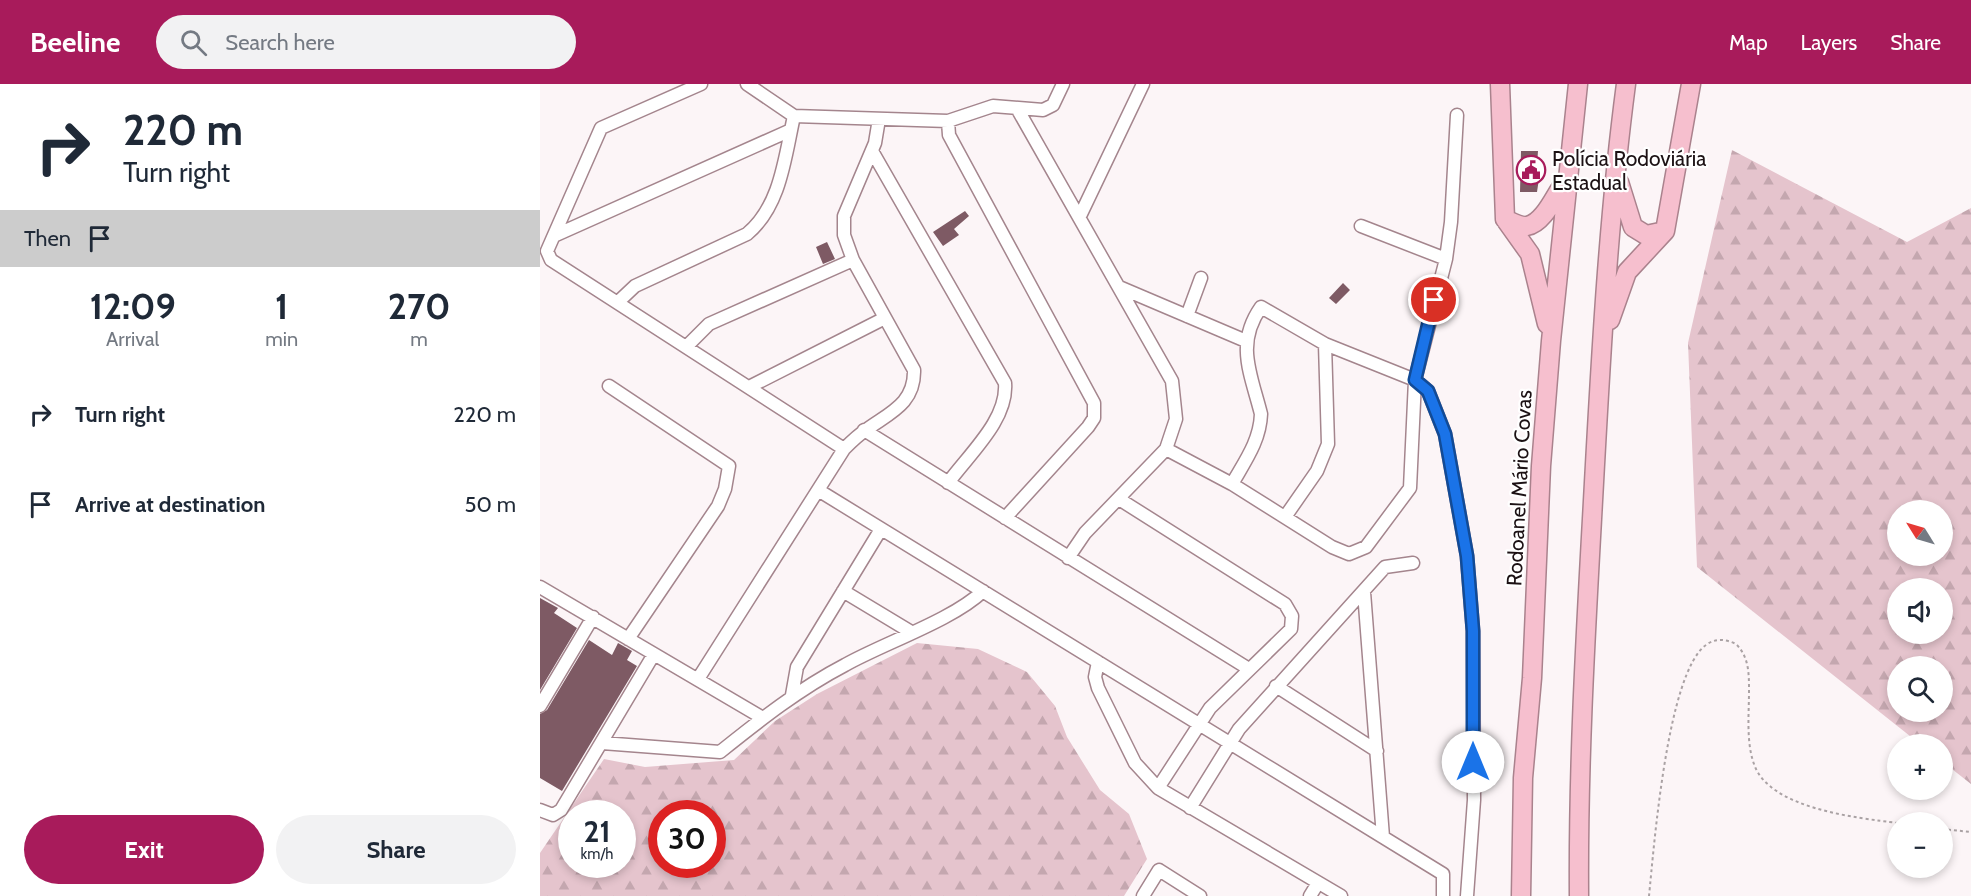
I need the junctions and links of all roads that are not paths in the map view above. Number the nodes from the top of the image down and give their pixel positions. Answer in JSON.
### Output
{"nodes":[{"id":1,"x":701,"y":84,"type":"edge"},
{"id":2,"x":747,"y":84,"type":"edge"},
{"id":3,"x":1063,"y":84,"type":"edge"},
{"id":4,"x":1143,"y":84,"type":"edge"},
{"id":5,"x":1500,"y":84,"type":"edge"},
{"id":6,"x":1578,"y":84,"type":"edge"},
{"id":7,"x":1626,"y":84,"type":"edge"},
{"id":8,"x":1691,"y":84,"type":"edge"},
{"id":9,"x":1018,"y":110,"type":"junction"},
{"id":10,"x":1457,"y":115,"type":"dead end"},
{"id":11,"x":794,"y":116,"type":"junction"},
{"id":12,"x":879,"y":119,"type":"junction"},
{"id":13,"x":948,"y":121,"type":"junction"},
{"id":14,"x":791,"y":130,"type":"junction"},
{"id":15,"x":872,"y":151,"type":"junction"},
{"id":16,"x":1615,"y":167,"type":"junction"},
{"id":17,"x":1566,"y":179,"type":"junction"},
{"id":18,"x":1080,"y":216,"type":"junction"},
{"id":19,"x":1505,"y":219,"type":"junction"},
{"id":20,"x":1361,"y":226,"type":"dead end"},
{"id":21,"x":1665,"y":231,"type":"junction"},
{"id":22,"x":556,"y":235,"type":"junction"},
{"id":23,"x":1446,"y":259,"type":"junction"},
{"id":24,"x":853,"y":260,"type":"junction"},
{"id":25,"x":1201,"y":278,"type":"dead end"},
{"id":26,"x":1119,"y":287,"type":"junction"},
{"id":27,"x":618,"y":302,"type":"junction"},
{"id":28,"x":1187,"y":316,"type":"junction"},
{"id":29,"x":885,"y":318,"type":"junction"},
{"id":30,"x":1246,"y":341,"type":"junction"},
{"id":31,"x":1551,"y":341,"type":"junction"},
{"id":32,"x":1325,"y":344,"type":"junction"},
{"id":33,"x":687,"y":346,"type":"junction"},
{"id":34,"x":1601,"y":348,"type":"junction"},
{"id":35,"x":1415,"y":380,"type":"junction"},
{"id":36,"x":609,"y":386,"type":"dead end"},
{"id":37,"x":749,"y":387,"type":"junction"},
{"id":38,"x":864,"y":430,"type":"junction"},
{"id":39,"x":844,"y":449,"type":"junction"},
{"id":40,"x":1166,"y":449,"type":"junction"},
{"id":41,"x":948,"y":483,"type":"junction"},
{"id":42,"x":1232,"y":484,"type":"junction"},
{"id":43,"x":818,"y":490,"type":"junction"},
{"id":44,"x":1119,"y":499,"type":"junction"},
{"id":45,"x":1285,"y":517,"type":"junction"},
{"id":46,"x":1005,"y":518,"type":"junction"},
{"id":47,"x":881,"y":529,"type":"junction"},
{"id":48,"x":1068,"y":558,"type":"junction"},
{"id":49,"x":1413,"y":563,"type":"dead end"},
{"id":50,"x":540,"y":588,"type":"edge"},
{"id":51,"x":843,"y":591,"type":"junction"},
{"id":52,"x":982,"y":591,"type":"junction"},
{"id":53,"x":1364,"y":592,"type":"junction"},
{"id":54,"x":593,"y":617,"type":"junction"},
{"id":55,"x":910,"y":632,"type":"junction"},
{"id":56,"x":628,"y":639,"type":"junction"},
{"id":57,"x":654,"y":654,"type":"junction"},
{"id":58,"x":1098,"y":662,"type":"junction"},
{"id":59,"x":1249,"y":669,"type":"junction"},
{"id":60,"x":698,"y":679,"type":"junction"},
{"id":61,"x":1276,"y":686,"type":"junction"},
{"id":62,"x":792,"y":695,"type":"junction"},
{"id":63,"x":540,"y":706,"type":"edge"},
{"id":64,"x":763,"y":718,"type":"junction"},
{"id":65,"x":1199,"y":724,"type":"junction"},
{"id":66,"x":602,"y":743,"type":"junction"},
{"id":67,"x":1230,"y":743,"type":"junction"},
{"id":68,"x":1377,"y":751,"type":"junction"},
{"id":69,"x":1158,"y":788,"type":"junction"},
{"id":70,"x":1190,"y":808,"type":"junction"},
{"id":71,"x":540,"y":810,"type":"edge"},
{"id":72,"x":1383,"y":837,"type":"junction"},
{"id":73,"x":1318,"y":883,"type":"junction"},
{"id":74,"x":1143,"y":896,"type":"edge"},
{"id":75,"x":1200,"y":896,"type":"edge"},
{"id":76,"x":1310,"y":896,"type":"edge"},
{"id":77,"x":1341,"y":896,"type":"edge"},
{"id":78,"x":1443,"y":896,"type":"edge"},
{"id":79,"x":1467,"y":896,"type":"edge"},
{"id":80,"x":1521,"y":896,"type":"edge"},
{"id":81,"x":1579,"y":896,"type":"edge"}],
"edges":[{"from":1,"to":22,"type":"street"},
{"from":2,"to":11,"type":"street"},
{"from":3,"to":9,"type":"street"},
{"from":4,"to":18,"type":"street"},
{"from":5,"to":19,"type":"highway"},
{"from":6,"to":17,"type":"highway","name":"Rodoanel Mário Covas"},
{"from":7,"to":16,"type":"highway"},
{"from":8,"to":21,"type":"highway"},
{"from":9,"to":13,"type":"street"},
{"from":9,"to":18,"type":"street"},
{"from":10,"to":23,"type":"street"},
{"from":11,"to":12,"type":"street"},
{"from":11,"to":14,"type":"street"},
{"from":12,"to":13,"type":"street"},
{"from":12,"to":15,"type":"street"},
{"from":13,"to":46,"type":"street"},
{"from":14,"to":22,"type":"street"},
{"from":14,"to":27,"type":"street"},
{"from":15,"to":24,"type":"street"},
{"from":15,"to":41,"type":"street"},
{"from":16,"to":21,"type":"highway"},
{"from":16,"to":34,"type":"highway"},
{"from":17,"to":19,"type":"highway"},
{"from":17,"to":31,"type":"highway","name":"Rodoanel Mário Covas"},
{"from":18,"to":26,"type":"street"},
{"from":19,"to":31,"type":"highway"},
{"from":20,"to":23,"type":"street"},
{"from":21,"to":34,"type":"highway"},
{"from":22,"to":27,"type":"street"},
{"from":23,"to":35,"type":"street"},
{"from":24,"to":29,"type":"street"},
{"from":24,"to":33,"type":"street"},
{"from":25,"to":28,"type":"street"},
{"from":26,"to":28,"type":"street"},
{"from":26,"to":40,"type":"street"},
{"from":27,"to":33,"type":"street"},
{"from":28,"to":30,"type":"street"},
{"from":29,"to":37,"type":"street"},
{"from":29,"to":38,"type":"street"},
{"from":30,"to":32,"type":"street"},
{"from":30,"to":42,"type":"street"},
{"from":31,"to":80,"type":"highway","name":"Rodoanel Mário Covas"},
{"from":32,"to":35,"type":"street"},
{"from":32,"to":45,"type":"street"},
{"from":33,"to":37,"type":"street"},
{"from":34,"to":81,"type":"highway"},
{"from":35,"to":45,"type":"street"},
{"from":35,"to":79,"type":"street"},
{"from":36,"to":56,"type":"street"},
{"from":37,"to":39,"type":"street"},
{"from":38,"to":39,"type":"street"},
{"from":38,"to":41,"type":"street"},
{"from":39,"to":43,"type":"street"},
{"from":40,"to":42,"type":"street"},
{"from":40,"to":44,"type":"street"},
{"from":41,"to":46,"type":"street"},
{"from":42,"to":45,"type":"street"},
{"from":43,"to":47,"type":"street"},
{"from":43,"to":60,"type":"street"},
{"from":44,"to":48,"type":"street"},
{"from":44,"to":59,"type":"street"},
{"from":46,"to":48,"type":"street"},
{"from":47,"to":51,"type":"street"},
{"from":47,"to":52,"type":"street"},
{"from":48,"to":59,"type":"street"},
{"from":49,"to":53,"type":"street"},
{"from":50,"to":54,"type":"street"},
{"from":51,"to":55,"type":"street"},
{"from":51,"to":62,"type":"street"},
{"from":52,"to":55,"type":"street"},
{"from":52,"to":58,"type":"street"},
{"from":53,"to":61,"type":"street"},
{"from":53,"to":68,"type":"street"},
{"from":54,"to":56,"type":"street"},
{"from":54,"to":63,"type":"street"},
{"from":55,"to":62,"type":"street"},
{"from":56,"to":57,"type":"street"},
{"from":57,"to":60,"type":"street"},
{"from":57,"to":66,"type":"street"},
{"from":58,"to":65,"type":"street"},
{"from":58,"to":69,"type":"street"},
{"from":59,"to":65,"type":"street"},
{"from":60,"to":64,"type":"street"},
{"from":61,"to":67,"type":"street"},
{"from":61,"to":68,"type":"street"},
{"from":62,"to":64,"type":"street"},
{"from":64,"to":66,"type":"street"},
{"from":65,"to":67,"type":"street"},
{"from":65,"to":69,"type":"street"},
{"from":66,"to":71,"type":"street"},
{"from":67,"to":70,"type":"street"},
{"from":67,"to":72,"type":"street"},
{"from":68,"to":72,"type":"street"},
{"from":69,"to":70,"type":"street"},
{"from":70,"to":73,"type":"street"},
{"from":72,"to":78,"type":"street"},
{"from":73,"to":76,"type":"street"},
{"from":73,"to":77,"type":"street"},
{"from":74,"to":75,"type":"street"}]}
